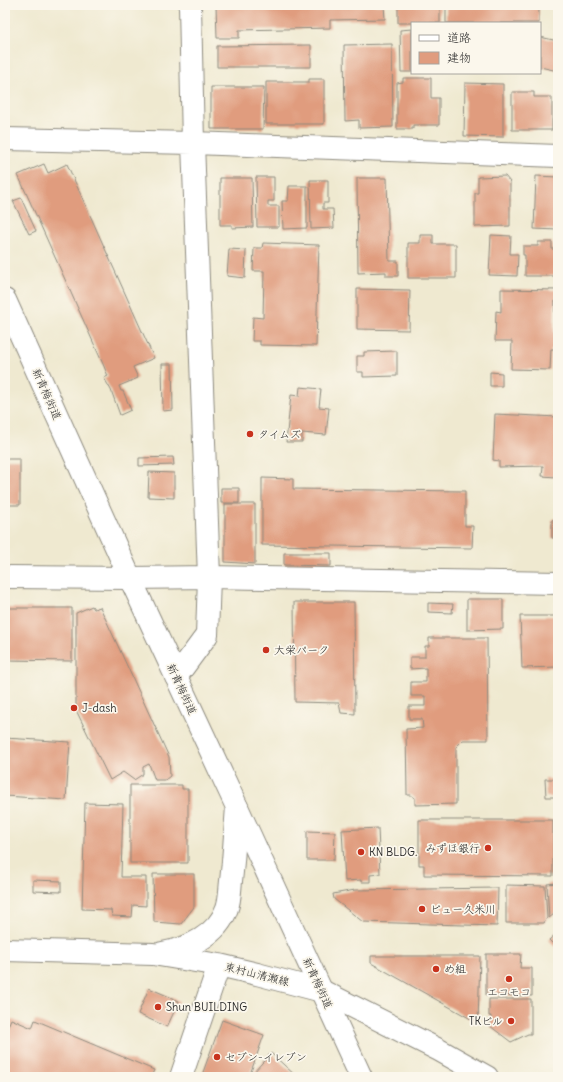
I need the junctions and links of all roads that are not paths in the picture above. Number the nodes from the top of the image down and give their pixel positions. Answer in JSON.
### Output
{"nodes":[{"id":1,"x":190,"y":5,"type":"edge"},
{"id":2,"x":5,"y":139,"type":"edge"},
{"id":3,"x":193,"y":143,"type":"junction"},
{"id":4,"x":558,"y":156,"type":"edge"},
{"id":5,"x":5,"y":300,"type":"edge"},
{"id":6,"x":209,"y":577,"type":"junction"},
{"id":7,"x":5,"y":578,"type":"edge"},
{"id":8,"x":130,"y":578,"type":"junction"},
{"id":9,"x":558,"y":583,"type":"edge"},
{"id":10,"x":176,"y":676,"type":"junction"},
{"id":11,"x":237,"y":807,"type":"junction"},
{"id":12,"x":5,"y":950,"type":"edge"},
{"id":13,"x":153,"y":954,"type":"junction"},
{"id":14,"x":219,"y":965,"type":"junction"},
{"id":15,"x":322,"y":991,"type":"junction"},
{"id":16,"x":181,"y":1077,"type":"edge"},
{"id":17,"x":361,"y":1077,"type":"edge"},
{"id":18,"x":487,"y":1077,"type":"edge"}],
"edges":[{"from":1,"to":3,"type":"street"},
{"from":2,"to":3,"type":"street"},
{"from":3,"to":4,"type":"street"},
{"from":3,"to":6,"type":"street"},
{"from":5,"to":8,"type":"street","name":"新青梅街道"},
{"from":6,"to":8,"type":"street"},
{"from":6,"to":9,"type":"street"},
{"from":6,"to":10,"type":"street"},
{"from":7,"to":8,"type":"street"},
{"from":8,"to":10,"type":"street","name":"新青梅街道"},
{"from":10,"to":11,"type":"street","name":"新青梅街道"},
{"from":11,"to":13,"type":"street"},
{"from":11,"to":15,"type":"street","name":"新青梅街道"},
{"from":12,"to":13,"type":"street","name":"東村山清瀬線"},
{"from":13,"to":14,"type":"street","name":"東村山清瀬線"},
{"from":14,"to":15,"type":"street","name":"東村山清瀬線"},
{"from":14,"to":16,"type":"street"},
{"from":15,"to":17,"type":"street","name":"新青梅街道"},
{"from":15,"to":18,"type":"street","name":"東村山清瀬線"}]}
